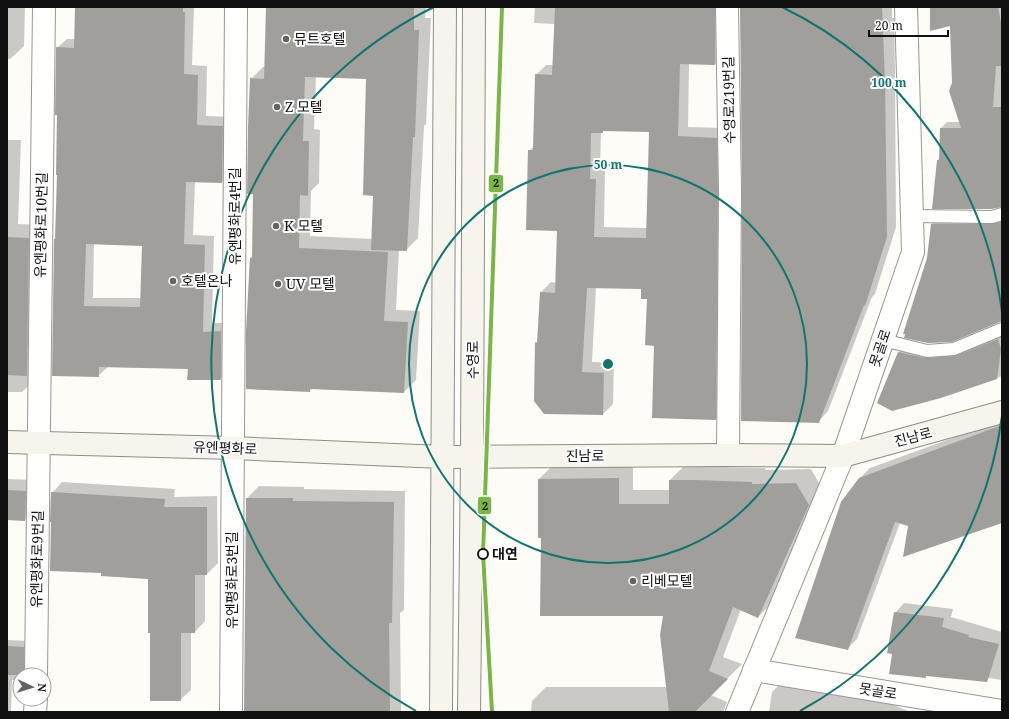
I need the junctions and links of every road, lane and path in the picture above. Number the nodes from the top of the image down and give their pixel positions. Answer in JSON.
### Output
{"nodes":[{"id":1,"x":44,"y":7,"type":"edge"},
{"id":2,"x":236,"y":7,"type":"edge"},
{"id":3,"x":445,"y":7,"type":"edge"},
{"id":4,"x":474,"y":7,"type":"edge"},
{"id":5,"x":727,"y":7,"type":"edge"},
{"id":6,"x":906,"y":7,"type":"edge"},
{"id":7,"x":1002,"y":214,"type":"edge"},
{"id":8,"x":912,"y":216,"type":"junction"},
{"id":9,"x":1002,"y":329,"type":"edge"},
{"id":10,"x":883,"y":340,"type":"junction"},
{"id":11,"x":1002,"y":412,"type":"edge"},
{"id":12,"x":7,"y":442,"type":"edge"},
{"id":13,"x":39,"y":443,"type":"junction"},
{"id":14,"x":233,"y":448,"type":"junction"},
{"id":15,"x":728,"y":456,"type":"junction"},
{"id":16,"x":843,"y":456,"type":"junction"},
{"id":17,"x":442,"y":457,"type":"junction"},
{"id":18,"x":472,"y":457,"type":"junction"},
{"id":19,"x":36,"y":667,"type":"edge"},
{"id":20,"x":754,"y":670,"type":"junction"},
{"id":21,"x":1002,"y":711,"type":"edge"},
{"id":22,"x":231,"y":712,"type":"edge"},
{"id":23,"x":441,"y":712,"type":"edge"},
{"id":24,"x":469,"y":712,"type":"edge"},
{"id":25,"x":737,"y":712,"type":"edge"}],
"edges":[{"from":1,"to":13,"type":"street","name":"유엔평화로10번길"},
{"from":2,"to":14,"type":"street","name":"유엔평화로4번길"},
{"from":3,"to":17,"type":"main road"},
{"from":4,"to":18,"type":"main road","name":"수영로"},
{"from":5,"to":15,"type":"street","name":"수영로219번길"},
{"from":6,"to":8,"type":"street","name":"못골로"},
{"from":7,"to":8,"type":"lane"},
{"from":8,"to":10,"type":"street","name":"못골로"},
{"from":9,"to":10,"type":"lane"},
{"from":10,"to":16,"type":"street","name":"못골로"},
{"from":11,"to":16,"type":"main road","name":"진남로"},
{"from":12,"to":13,"type":"main road","name":"유엔평화로"},
{"from":13,"to":14,"type":"main road","name":"유엔평화로"},
{"from":13,"to":19,"type":"street","name":"유엔평화로9번길"},
{"from":14,"to":17,"type":"main road","name":"유엔평화로"},
{"from":14,"to":22,"type":"street","name":"유엔평화로3번길"},
{"from":15,"to":16,"type":"main road","name":"진남로"},
{"from":15,"to":18,"type":"main road","name":"진남로"},
{"from":16,"to":20,"type":"street","name":"못골로"},
{"from":17,"to":18,"type":"main road","name":"진남로"},
{"from":17,"to":23,"type":"main road"},
{"from":18,"to":24,"type":"main road","name":"수영로"},
{"from":20,"to":21,"type":"street","name":"못골로"},
{"from":20,"to":25,"type":"street","name":"못골로"}]}
